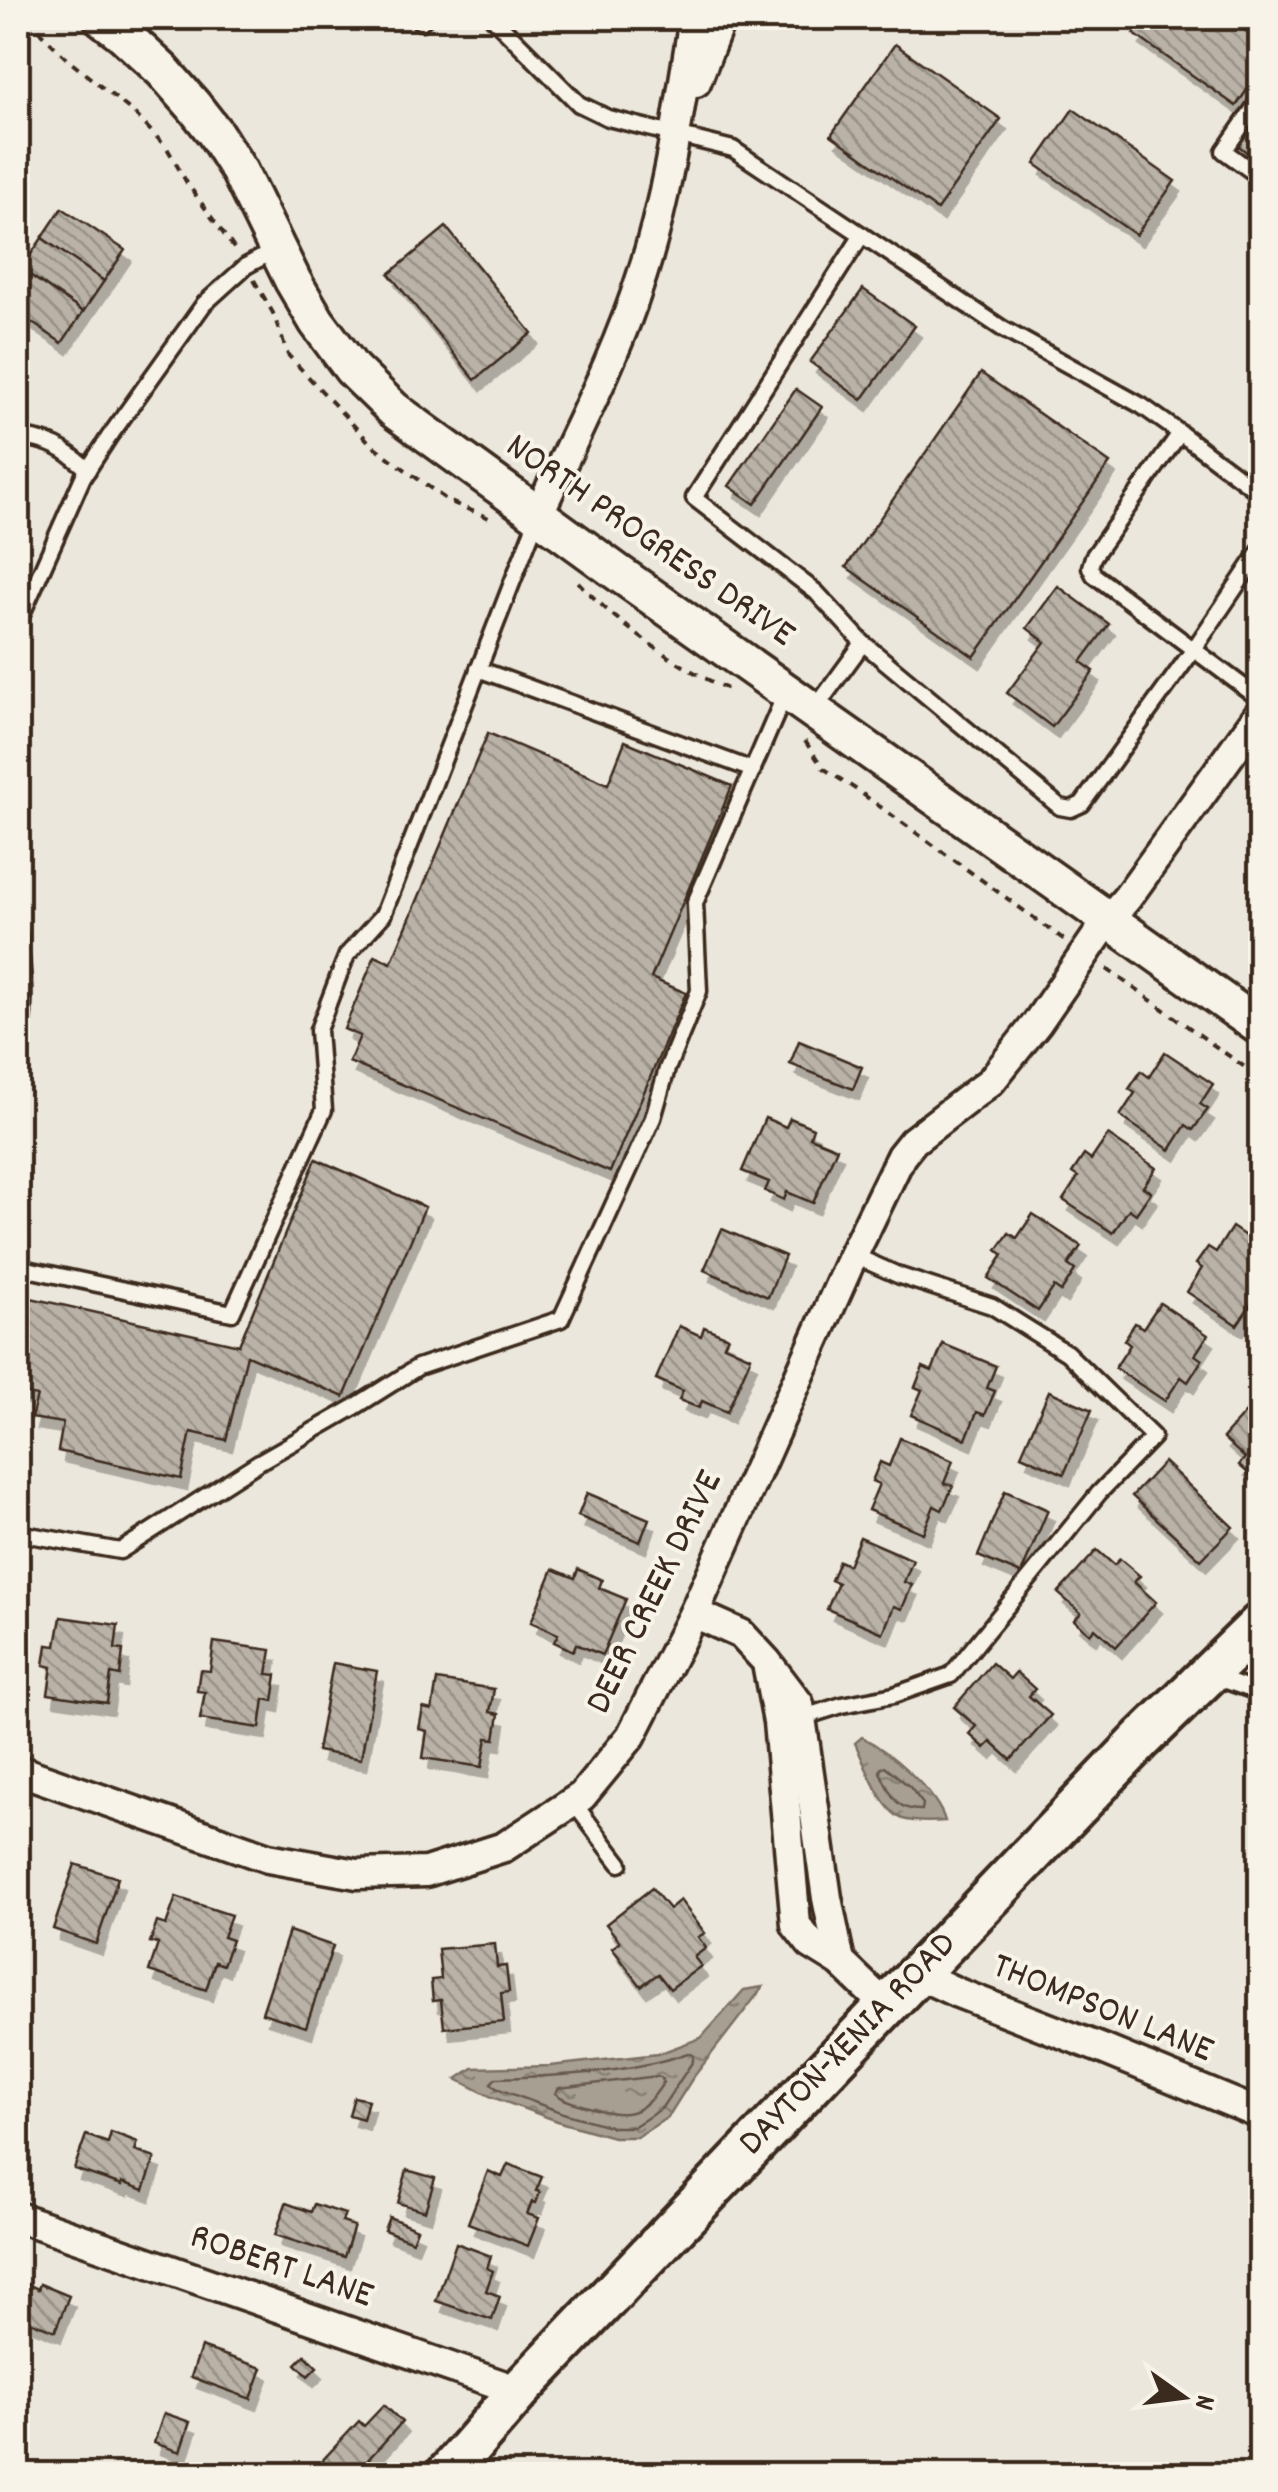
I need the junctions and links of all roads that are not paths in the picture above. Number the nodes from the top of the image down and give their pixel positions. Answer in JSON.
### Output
{"nodes":[{"id":1,"x":102,"y":18,"type":"edge"},
{"id":2,"x":417,"y":18,"type":"edge"},
{"id":3,"x":425,"y":18,"type":"edge"},
{"id":4,"x":694,"y":18,"type":"edge"},
{"id":5,"x":721,"y":18,"type":"edge"},
{"id":6,"x":501,"y":20,"type":"edge"},
{"id":7,"x":1260,"y":99,"type":"edge"},
{"id":8,"x":676,"y":135,"type":"junction"},
{"id":9,"x":1260,"y":177,"type":"edge"},
{"id":10,"x":862,"y":235,"type":"junction"},
{"id":11,"x":278,"y":249,"type":"junction"},
{"id":12,"x":1180,"y":433,"type":"junction"},
{"id":13,"x":18,"y":439,"type":"edge"},
{"id":14,"x":88,"y":470,"type":"junction"},
{"id":15,"x":1260,"y":493,"type":"edge"},
{"id":16,"x":538,"y":515,"type":"junction"},
{"id":17,"x":1260,"y":551,"type":"edge"},
{"id":18,"x":18,"y":623,"type":"edge"},
{"id":19,"x":863,"y":643,"type":"junction"},
{"id":20,"x":1194,"y":649,"type":"junction"},
{"id":21,"x":478,"y":669,"type":"junction"},
{"id":22,"x":1260,"y":699,"type":"edge"},
{"id":23,"x":800,"y":701,"type":"junction"},
{"id":24,"x":1260,"y":713,"type":"edge"},
{"id":25,"x":753,"y":770,"type":"junction"},
{"id":26,"x":1108,"y":920,"type":"junction"},
{"id":27,"x":18,"y":933,"type":"edge"},
{"id":28,"x":1260,"y":1027,"type":"edge"},
{"id":29,"x":18,"y":1048,"type":"edge"},
{"id":30,"x":854,"y":1255,"type":"junction"},
{"id":31,"x":18,"y":1268,"type":"edge"},
{"id":32,"x":18,"y":1532,"type":"edge"},
{"id":33,"x":694,"y":1613,"type":"junction"},
{"id":34,"x":1260,"y":1624,"type":"edge"},
{"id":35,"x":1207,"y":1674,"type":"junction"},
{"id":36,"x":1260,"y":1694,"type":"edge"},
{"id":37,"x":789,"y":1720,"type":"junction"},
{"id":38,"x":18,"y":1770,"type":"edge"},
{"id":39,"x":572,"y":1802,"type":"junction"},
{"id":40,"x":620,"y":1864,"type":"dead end"},
{"id":41,"x":916,"y":1974,"type":"junction"},
{"id":42,"x":886,"y":2006,"type":"junction"},
{"id":43,"x":1260,"y":2114,"type":"edge"},
{"id":44,"x":18,"y":2217,"type":"edge"},
{"id":45,"x":519,"y":2391,"type":"junction"},
{"id":46,"x":453,"y":2473,"type":"edge"}],
"edges":[{"from":1,"to":11,"type":"street","name":"NORTH PROGRESS DRIVE"},
{"from":2,"to":3,"type":"lane"},
{"from":4,"to":8,"type":"street"},
{"from":5,"to":8,"type":"street"},
{"from":6,"to":8,"type":"lane"},
{"from":7,"to":9,"type":"lane"},
{"from":8,"to":10,"type":"lane"},
{"from":8,"to":16,"type":"street"},
{"from":10,"to":12,"type":"lane"},
{"from":10,"to":19,"type":"lane"},
{"from":11,"to":14,"type":"lane"},
{"from":11,"to":16,"type":"street","name":"NORTH PROGRESS DRIVE"},
{"from":12,"to":15,"type":"lane"},
{"from":12,"to":20,"type":"lane"},
{"from":13,"to":14,"type":"lane"},
{"from":14,"to":18,"type":"lane"},
{"from":16,"to":21,"type":"lane"},
{"from":16,"to":23,"type":"street","name":"NORTH PROGRESS DRIVE"},
{"from":17,"to":20,"type":"lane"},
{"from":19,"to":20,"type":"lane"},
{"from":19,"to":23,"type":"lane"},
{"from":20,"to":22,"type":"lane"},
{"from":21,"to":25,"type":"lane"},
{"from":21,"to":31,"type":"lane"},
{"from":23,"to":25,"type":"lane"},
{"from":23,"to":26,"type":"street","name":"NORTH PROGRESS DRIVE"},
{"from":24,"to":26,"type":"street","name":"DEER CREEK DRIVE"},
{"from":25,"to":32,"type":"lane"},
{"from":26,"to":28,"type":"street","name":"NORTH PROGRESS DRIVE"},
{"from":26,"to":30,"type":"street","name":"DEER CREEK DRIVE"},
{"from":27,"to":29,"type":"lane"},
{"from":30,"to":33,"type":"street","name":"DEER CREEK DRIVE"},
{"from":30,"to":37,"type":"lane"},
{"from":33,"to":37,"type":"street"},
{"from":33,"to":39,"type":"street","name":"DEER CREEK DRIVE"},
{"from":34,"to":35,"type":"main road","name":"DAYTON-XENIA ROAD"},
{"from":35,"to":36,"type":"lane"},
{"from":35,"to":41,"type":"main road","name":"DAYTON-XENIA ROAD"},
{"from":37,"to":42,"type":"street"},
{"from":38,"to":39,"type":"street","name":"DEER CREEK DRIVE"},
{"from":39,"to":40,"type":"lane"},
{"from":41,"to":42,"type":"main road","name":"DAYTON-XENIA ROAD"},
{"from":41,"to":43,"type":"street","name":"THOMPSON LANE"},
{"from":42,"to":45,"type":"main road","name":"DAYTON-XENIA ROAD"},
{"from":44,"to":45,"type":"street","name":"ROBERT LANE"},
{"from":45,"to":46,"type":"main road","name":"DAYTON-XENIA ROAD"}]}
